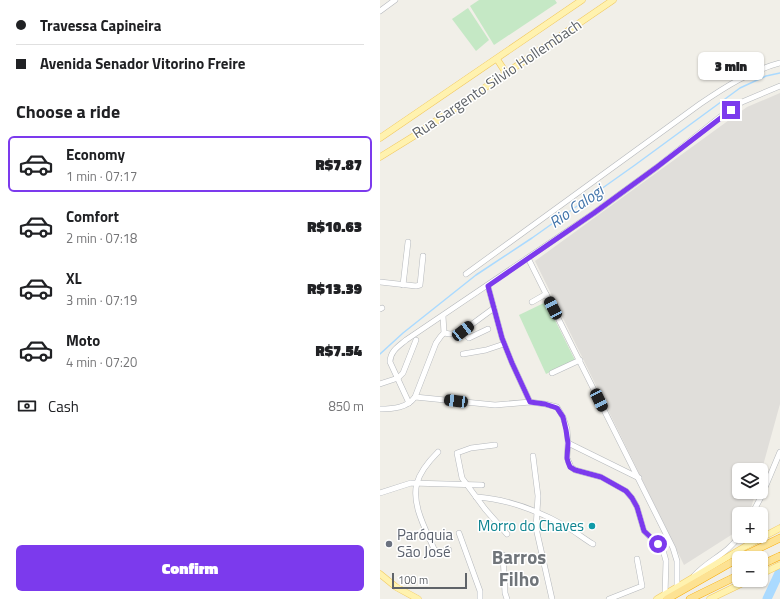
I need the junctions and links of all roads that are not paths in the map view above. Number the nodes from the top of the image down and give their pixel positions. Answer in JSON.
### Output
{"nodes":[{"id":1,"x":395,"y":0,"type":"edge"},
{"id":2,"x":582,"y":0,"type":"edge"},
{"id":3,"x":613,"y":0,"type":"edge"},
{"id":4,"x":380,"y":11,"type":"edge"},
{"id":5,"x":497,"y":59,"type":"junction"},
{"id":6,"x":780,"y":63,"type":"edge"},
{"id":7,"x":506,"y":73,"type":"junction"},
{"id":8,"x":780,"y":86,"type":"edge"},
{"id":9,"x":380,"y":138,"type":"edge"},
{"id":10,"x":380,"y":157,"type":"edge"},
{"id":11,"x":408,"y":242,"type":"dead end"},
{"id":12,"x":423,"y":256,"type":"dead end"},
{"id":13,"x":528,"y":258,"type":"junction"},
{"id":14,"x":466,"y":274,"type":"dead end"},
{"id":15,"x":380,"y":282,"type":"edge"},
{"id":16,"x":403,"y":285,"type":"junction"},
{"id":17,"x":488,"y":286,"type":"junction"},
{"id":18,"x":546,"y":294,"type":"junction"},
{"id":19,"x":532,"y":302,"type":"dead end"},
{"id":20,"x":494,"y":308,"type":"junction"},
{"id":21,"x":443,"y":316,"type":"junction"},
{"id":22,"x":488,"y":329,"type":"dead end"},
{"id":23,"x":463,"y":331,"type":"junction"},
{"id":24,"x":444,"y":333,"type":"junction"},
{"id":25,"x":416,"y":340,"type":"dead end"},
{"id":26,"x":504,"y":344,"type":"junction"},
{"id":27,"x":463,"y":354,"type":"dead end"},
{"id":28,"x":580,"y":360,"type":"junction"},
{"id":29,"x":552,"y":373,"type":"dead end"},
{"id":30,"x":398,"y":378,"type":"junction"},
{"id":31,"x":380,"y":384,"type":"edge"},
{"id":32,"x":415,"y":397,"type":"junction"},
{"id":33,"x":530,"y":402,"type":"junction"},
{"id":34,"x":409,"y":403,"type":"junction"},
{"id":35,"x":380,"y":409,"type":"edge"},
{"id":36,"x":568,"y":443,"type":"junction"},
{"id":37,"x":495,"y":445,"type":"dead end"},
{"id":38,"x":438,"y":452,"type":"dead end"},
{"id":39,"x":780,"y":452,"type":"edge"},
{"id":40,"x":533,"y":456,"type":"dead end"},
{"id":41,"x":639,"y":478,"type":"junction"},
{"id":42,"x":417,"y":482,"type":"junction"},
{"id":43,"x":467,"y":485,"type":"junction"},
{"id":44,"x":482,"y":485,"type":"dead end"},
{"id":45,"x":380,"y":493,"type":"edge"},
{"id":46,"x":476,"y":497,"type":"junction"},
{"id":47,"x":756,"y":507,"type":"edge"},
{"id":48,"x":536,"y":511,"type":"junction"},
{"id":49,"x":780,"y":528,"type":"edge"},
{"id":50,"x":459,"y":533,"type":"dead end"},
{"id":51,"x":768,"y":533,"type":"edge"},
{"id":52,"x":507,"y":534,"type":"dead end"},
{"id":53,"x":780,"y":538,"type":"edge"},
{"id":54,"x":734,"y":543,"type":"edge"},
{"id":55,"x":750,"y":543,"type":"edge"},
{"id":56,"x":593,"y":544,"type":"dead end"},
{"id":57,"x":449,"y":550,"type":"dead end"},
{"id":58,"x":753,"y":551,"type":"edge"},
{"id":59,"x":503,"y":555,"type":"dead end"},
{"id":60,"x":780,"y":556,"type":"edge"},
{"id":61,"x":638,"y":559,"type":"dead end"},
{"id":62,"x":768,"y":561,"type":"edge"},
{"id":63,"x":732,"y":562,"type":"edge"},
{"id":64,"x":780,"y":565,"type":"edge"},
{"id":65,"x":768,"y":571,"type":"edge"},
{"id":66,"x":380,"y":574,"type":"edge"},
{"id":67,"x":692,"y":578,"type":"junction"},
{"id":68,"x":732,"y":578,"type":"edge"},
{"id":69,"x":677,"y":587,"type":"junction"},
{"id":70,"x":735,"y":587,"type":"edge"},
{"id":71,"x":666,"y":597,"type":"edge"},
{"id":72,"x":418,"y":599,"type":"edge"},
{"id":73,"x":480,"y":599,"type":"edge"},
{"id":74,"x":507,"y":599,"type":"edge"},
{"id":75,"x":552,"y":599,"type":"edge"},
{"id":76,"x":609,"y":599,"type":"edge"},
{"id":77,"x":657,"y":599,"type":"edge"},
{"id":78,"x":690,"y":599,"type":"edge"},
{"id":79,"x":710,"y":599,"type":"edge"}],
"edges":[{"from":1,"to":4,"type":"street"},
{"from":2,"to":5,"type":"main road","name":"Rua Sargento Silvio Hollembach"},
{"from":3,"to":7,"type":"main road","name":"Rua Sargento Silvio Hollembach"},
{"from":5,"to":7,"type":"main road"},
{"from":5,"to":9,"type":"main road","name":"Rua Sargento Silvio Hollembach"},
{"from":6,"to":14,"type":"street"},
{"from":7,"to":10,"type":"main road","name":"Rua Sargento Silvio Hollembach"},
{"from":8,"to":13,"type":"street"},
{"from":11,"to":16,"type":"street"},
{"from":12,"to":16,"type":"street"},
{"from":13,"to":17,"type":"street"},
{"from":13,"to":18,"type":"street"},
{"from":15,"to":16,"type":"street"},
{"from":17,"to":20,"type":"street"},
{"from":17,"to":21,"type":"street"},
{"from":18,"to":19,"type":"street"},
{"from":18,"to":28,"type":"street"},
{"from":20,"to":23,"type":"street"},
{"from":20,"to":26,"type":"street"},
{"from":21,"to":24,"type":"street"},
{"from":21,"to":30,"type":"street"},
{"from":22,"to":23,"type":"street"},
{"from":23,"to":24,"type":"street"},
{"from":24,"to":32,"type":"street"},
{"from":25,"to":30,"type":"street"},
{"from":26,"to":27,"type":"street"},
{"from":26,"to":33,"type":"street"},
{"from":28,"to":29,"type":"street"},
{"from":28,"to":41,"type":"street"},
{"from":30,"to":31,"type":"street"},
{"from":30,"to":34,"type":"street"},
{"from":32,"to":33,"type":"street"},
{"from":32,"to":34,"type":"street"},
{"from":33,"to":36,"type":"street"},
{"from":34,"to":35,"type":"street"},
{"from":36,"to":41,"type":"street"},
{"from":36,"to":71,"type":"street"},
{"from":37,"to":43,"type":"street"},
{"from":38,"to":42,"type":"street"},
{"from":39,"to":47,"type":"street"},
{"from":40,"to":48,"type":"street"},
{"from":41,"to":69,"type":"street"},
{"from":42,"to":43,"type":"street"},
{"from":42,"to":45,"type":"street"},
{"from":42,"to":57,"type":"street"},
{"from":43,"to":44,"type":"street"},
{"from":43,"to":46,"type":"street"},
{"from":46,"to":48,"type":"street"},
{"from":46,"to":52,"type":"street"},
{"from":48,"to":56,"type":"street"},
{"from":48,"to":75,"type":"street"},
{"from":49,"to":51,"type":"main road"},
{"from":50,"to":73,"type":"street"},
{"from":53,"to":58,"type":"highway"},
{"from":54,"to":67,"type":"street"},
{"from":55,"to":67,"type":"main road"},
{"from":59,"to":74,"type":"street"},
{"from":60,"to":62,"type":"highway"},
{"from":61,"to":76,"type":"street"},
{"from":63,"to":71,"type":"highway"},
{"from":64,"to":65,"type":"main road"},
{"from":66,"to":72,"type":"main road"},
{"from":67,"to":69,"type":"main road"},
{"from":68,"to":78,"type":"highway"},
{"from":69,"to":71,"type":"main road"},
{"from":70,"to":79,"type":"main road"},
{"from":71,"to":77,"type":"main road"}]}
